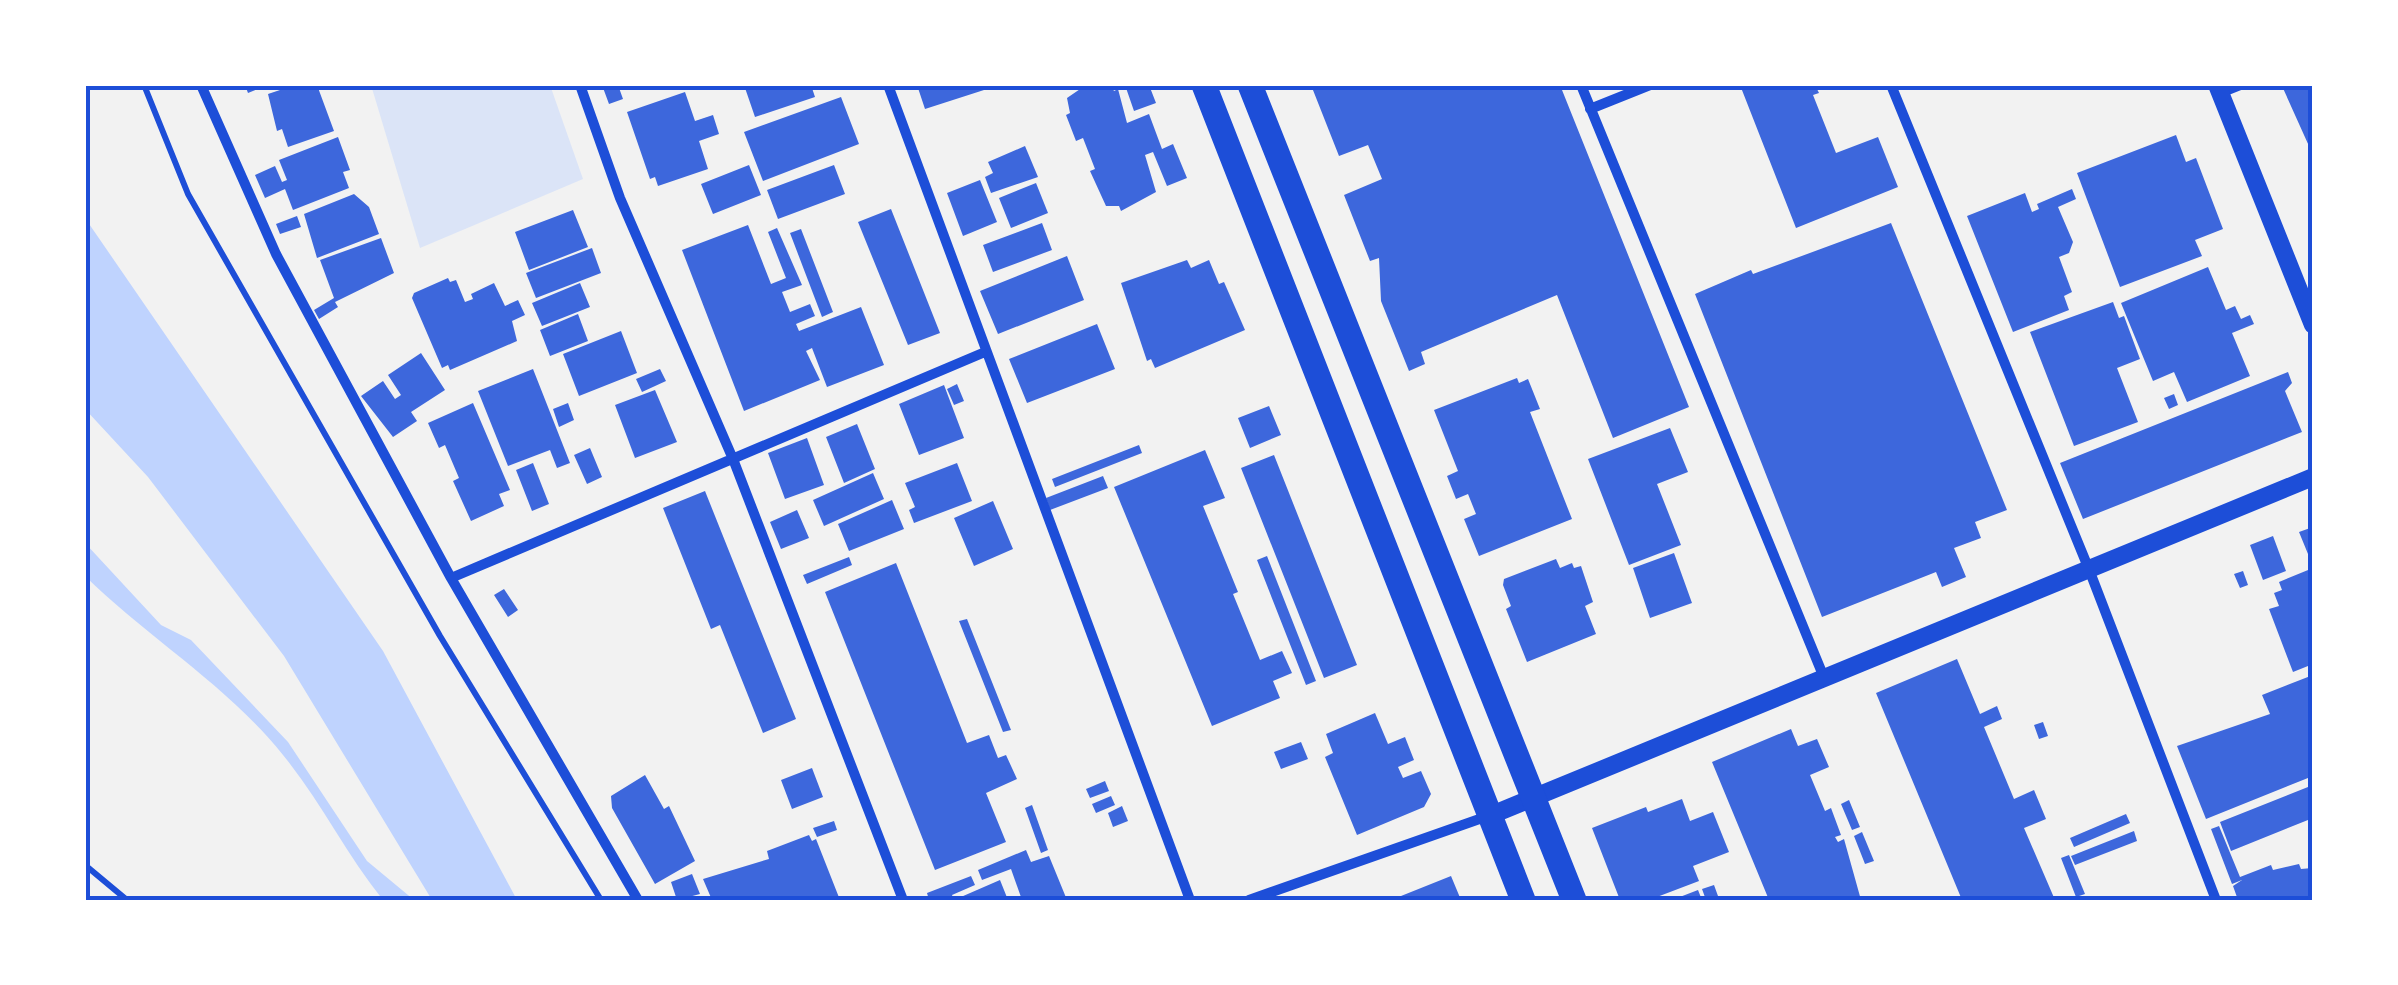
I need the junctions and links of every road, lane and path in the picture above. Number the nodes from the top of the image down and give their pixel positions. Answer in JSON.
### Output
{"nodes":[{"id":1,"x":144,"y":85,"type":"edge"},
{"id":2,"x":201,"y":85,"type":"edge"},
{"id":3,"x":580,"y":85,"type":"edge"},
{"id":4,"x":888,"y":85,"type":"edge"},
{"id":5,"x":1204,"y":85,"type":"edge"},
{"id":6,"x":1250,"y":85,"type":"edge"},
{"id":7,"x":1580,"y":85,"type":"edge"},
{"id":8,"x":1650,"y":85,"type":"edge"},
{"id":9,"x":1891,"y":85,"type":"edge"},
{"id":10,"x":2240,"y":85,"type":"edge"},
{"id":11,"x":2218,"y":89,"type":"edge"},
{"id":12,"x":1590,"y":108,"type":"junction"},
{"id":13,"x":2313,"y":325,"type":"edge"},
{"id":14,"x":985,"y":352,"type":"junction"},
{"id":15,"x":733,"y":459,"type":"junction"},
{"id":16,"x":2313,"y":477,"type":"edge"},
{"id":17,"x":2090,"y":572,"type":"junction"},
{"id":18,"x":451,"y":578,"type":"junction"},
{"id":19,"x":1824,"y":680,"type":"junction"},
{"id":20,"x":1534,"y":800,"type":"junction"},
{"id":21,"x":1489,"y":816,"type":"junction"},
{"id":22,"x":85,"y":864,"type":"edge"},
{"id":23,"x":127,"y":900,"type":"edge"},
{"id":24,"x":601,"y":900,"type":"edge"},
{"id":25,"x":638,"y":900,"type":"edge"},
{"id":26,"x":903,"y":900,"type":"edge"},
{"id":27,"x":1190,"y":900,"type":"edge"},
{"id":28,"x":1248,"y":900,"type":"edge"},
{"id":29,"x":1523,"y":900,"type":"edge"},
{"id":30,"x":1574,"y":900,"type":"edge"},
{"id":31,"x":2216,"y":900,"type":"edge"}],
"edges":[{"from":1,"to":24,"type":"path"},
{"from":2,"to":18,"type":"street"},
{"from":3,"to":15,"type":"street"},
{"from":4,"to":14,"type":"street"},
{"from":5,"to":21,"type":"main road"},
{"from":6,"to":20,"type":"main road"},
{"from":7,"to":12,"type":"street"},
{"from":8,"to":12,"type":"street"},
{"from":9,"to":17,"type":"street"},
{"from":10,"to":11,"type":"street"},
{"from":11,"to":13,"type":"street"},
{"from":12,"to":19,"type":"street"},
{"from":14,"to":15,"type":"street"},
{"from":14,"to":27,"type":"street"},
{"from":15,"to":18,"type":"street"},
{"from":15,"to":26,"type":"street"},
{"from":16,"to":17,"type":"street"},
{"from":17,"to":19,"type":"street"},
{"from":17,"to":31,"type":"street"},
{"from":18,"to":25,"type":"street"},
{"from":19,"to":20,"type":"street"},
{"from":20,"to":21,"type":"street"},
{"from":20,"to":30,"type":"main road"},
{"from":21,"to":28,"type":"street"},
{"from":21,"to":29,"type":"main road"},
{"from":22,"to":23,"type":"path"}]}
